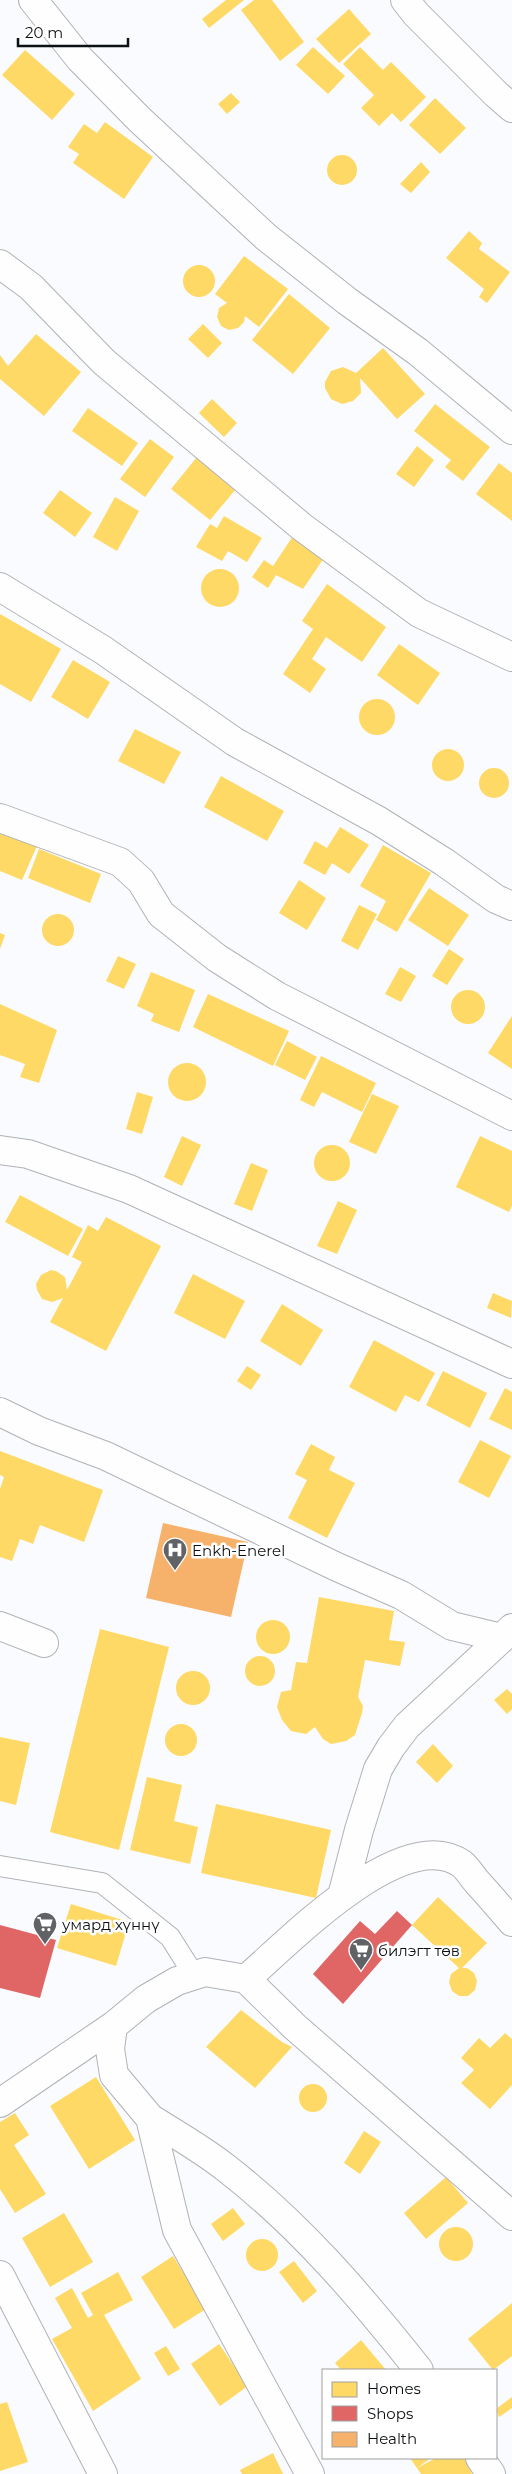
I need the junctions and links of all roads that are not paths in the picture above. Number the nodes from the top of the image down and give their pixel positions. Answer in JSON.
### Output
{"nodes":[{"id":1,"x":34,"y":0,"type":"edge"},
{"id":2,"x":405,"y":0,"type":"edge"},
{"id":3,"x":512,"y":108,"type":"edge"},
{"id":4,"x":0,"y":264,"type":"edge"},
{"id":5,"x":512,"y":430,"type":"edge"},
{"id":6,"x":0,"y":587,"type":"edge"},
{"id":7,"x":512,"y":657,"type":"edge"},
{"id":8,"x":0,"y":818,"type":"edge"},
{"id":9,"x":512,"y":906,"type":"edge"},
{"id":10,"x":512,"y":1116,"type":"edge"},
{"id":11,"x":0,"y":1150,"type":"edge"},
{"id":12,"x":512,"y":1364,"type":"edge"},
{"id":13,"x":0,"y":1412,"type":"edge"},
{"id":14,"x":0,"y":1626,"type":"edge"},
{"id":15,"x":507,"y":1633,"type":"edge"},
{"id":16,"x":44,"y":1643,"type":"dead end"},
{"id":17,"x":0,"y":1866,"type":"edge"},
{"id":18,"x":342,"y":1896,"type":"junction"},
{"id":19,"x":512,"y":1922,"type":"edge"},
{"id":20,"x":194,"y":1975,"type":"junction"},
{"id":21,"x":246,"y":1979,"type":"junction"},
{"id":22,"x":113,"y":2026,"type":"junction"},
{"id":23,"x":0,"y":2103,"type":"edge"},
{"id":24,"x":150,"y":2118,"type":"junction"},
{"id":25,"x":512,"y":2216,"type":"edge"},
{"id":26,"x":0,"y":2275,"type":"edge"},
{"id":27,"x":418,"y":2369,"type":"edge"},
{"id":28,"x":481,"y":2459,"type":"edge"},
{"id":29,"x":103,"y":2474,"type":"edge"},
{"id":30,"x":310,"y":2474,"type":"edge"},
{"id":31,"x":491,"y":2474,"type":"edge"}],
"edges":[{"from":1,"to":5,"type":"street"},
{"from":2,"to":3,"type":"street"},
{"from":4,"to":7,"type":"street"},
{"from":6,"to":9,"type":"street"},
{"from":8,"to":10,"type":"street"},
{"from":11,"to":12,"type":"street"},
{"from":13,"to":15,"type":"street"},
{"from":14,"to":16,"type":"street"},
{"from":15,"to":18,"type":"street"},
{"from":17,"to":20,"type":"lane"},
{"from":18,"to":19,"type":"street"},
{"from":18,"to":21,"type":"street"},
{"from":20,"to":21,"type":"street"},
{"from":20,"to":22,"type":"street"},
{"from":21,"to":25,"type":"street"},
{"from":22,"to":23,"type":"street"},
{"from":22,"to":24,"type":"street"},
{"from":24,"to":27,"type":"street"},
{"from":24,"to":30,"type":"street"},
{"from":26,"to":29,"type":"street"},
{"from":28,"to":31,"type":"street"}]}
